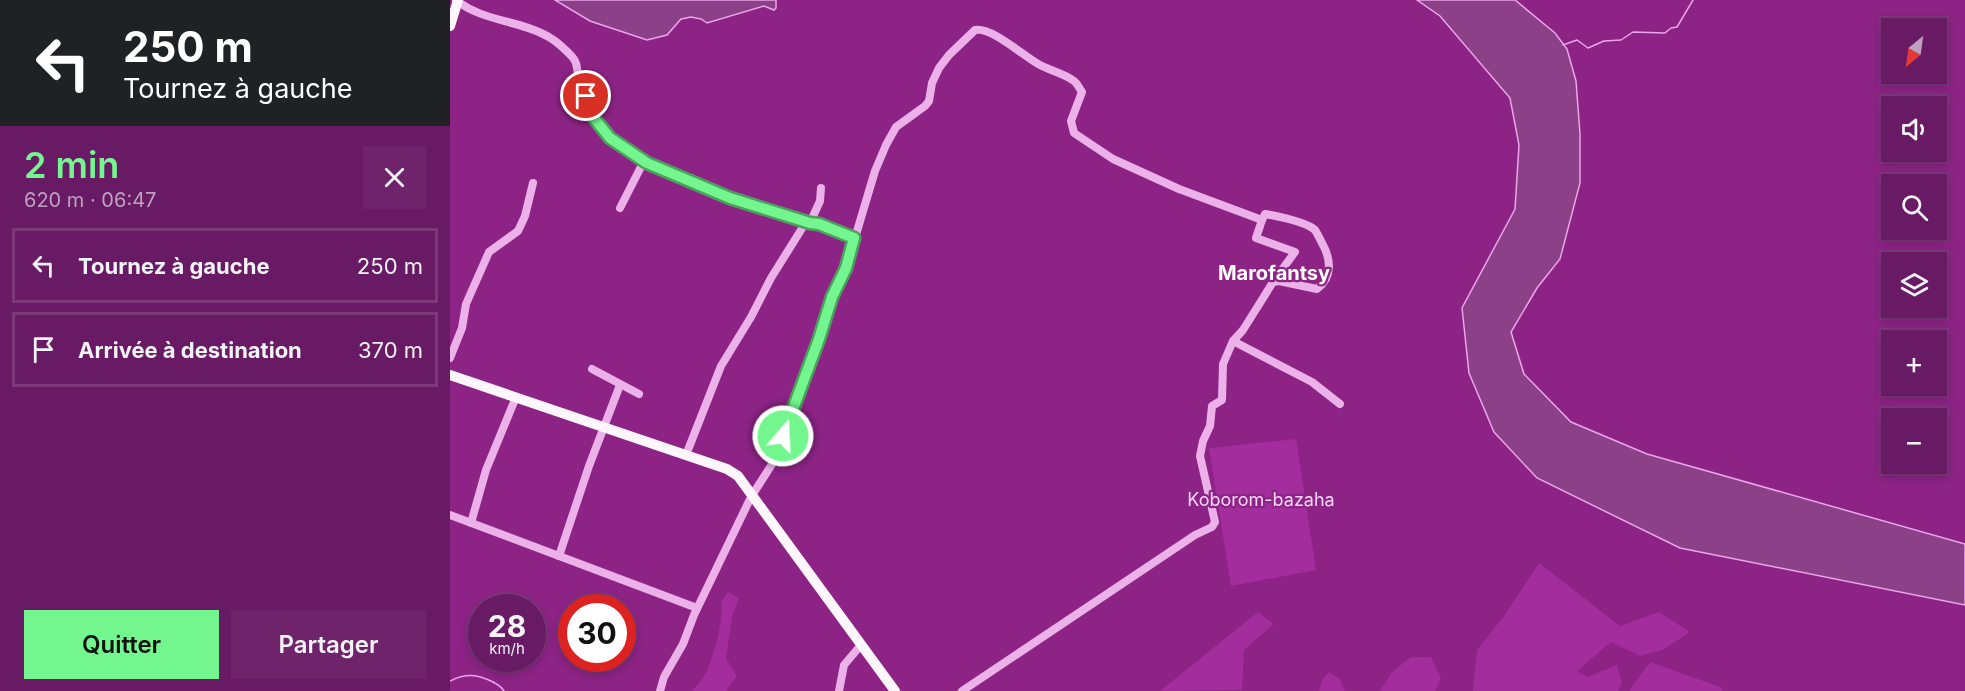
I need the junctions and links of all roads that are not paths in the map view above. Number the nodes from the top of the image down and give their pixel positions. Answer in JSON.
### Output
{"nodes":[{"id":1,"x":457,"y":0,"type":"edge"},
{"id":2,"x":450,"y":26,"type":"edge"},
{"id":3,"x":644,"y":161,"type":"junction"},
{"id":4,"x":533,"y":183,"type":"dead end"},
{"id":5,"x":821,"y":188,"type":"dead end"},
{"id":6,"x":620,"y":208,"type":"dead end"},
{"id":7,"x":1262,"y":220,"type":"junction"},
{"id":8,"x":808,"y":222,"type":"junction"},
{"id":9,"x":854,"y":238,"type":"junction"},
{"id":10,"x":1273,"y":282,"type":"junction"},
{"id":11,"x":1233,"y":341,"type":"junction"},
{"id":12,"x":450,"y":358,"type":"edge"},
{"id":13,"x":592,"y":369,"type":"dead end"},
{"id":14,"x":450,"y":375,"type":"edge"},
{"id":15,"x":620,"y":385,"type":"junction"},
{"id":16,"x":639,"y":394,"type":"dead end"},
{"id":17,"x":516,"y":398,"type":"junction"},
{"id":18,"x":1340,"y":404,"type":"dead end"},
{"id":19,"x":604,"y":428,"type":"junction"},
{"id":20,"x":687,"y":455,"type":"junction"},
{"id":21,"x":751,"y":496,"type":"junction"},
{"id":22,"x":450,"y":515,"type":"edge"},
{"id":23,"x":471,"y":523,"type":"junction"},
{"id":24,"x":559,"y":556,"type":"junction"},
{"id":25,"x":697,"y":608,"type":"junction"},
{"id":26,"x":861,"y":645,"type":"junction"},
{"id":27,"x":660,"y":691,"type":"edge"},
{"id":28,"x":839,"y":691,"type":"edge"},
{"id":29,"x":895,"y":691,"type":"edge"},
{"id":30,"x":962,"y":691,"type":"edge"}],
"edges":[{"from":1,"to":2,"type":"main road"},
{"from":1,"to":3,"type":"street"},
{"from":3,"to":6,"type":"street"},
{"from":3,"to":8,"type":"street"},
{"from":4,"to":12,"type":"street"},
{"from":5,"to":8,"type":"street"},
{"from":7,"to":9,"type":"street"},
{"from":7,"to":10,"type":"street"},
{"from":7,"to":10,"type":"street"},
{"from":8,"to":9,"type":"street"},
{"from":8,"to":20,"type":"street"},
{"from":9,"to":21,"type":"street"},
{"from":10,"to":11,"type":"street"},
{"from":11,"to":18,"type":"street"},
{"from":11,"to":30,"type":"street"},
{"from":13,"to":15,"type":"street"},
{"from":14,"to":17,"type":"main road"},
{"from":15,"to":16,"type":"street"},
{"from":15,"to":19,"type":"street"},
{"from":17,"to":19,"type":"main road"},
{"from":17,"to":23,"type":"street"},
{"from":19,"to":20,"type":"main road"},
{"from":19,"to":24,"type":"street"},
{"from":20,"to":21,"type":"main road"},
{"from":21,"to":25,"type":"street"},
{"from":21,"to":26,"type":"main road"},
{"from":22,"to":23,"type":"street"},
{"from":23,"to":24,"type":"street"},
{"from":24,"to":25,"type":"street"},
{"from":25,"to":27,"type":"street"},
{"from":26,"to":28,"type":"street"},
{"from":26,"to":29,"type":"main road"}]}
